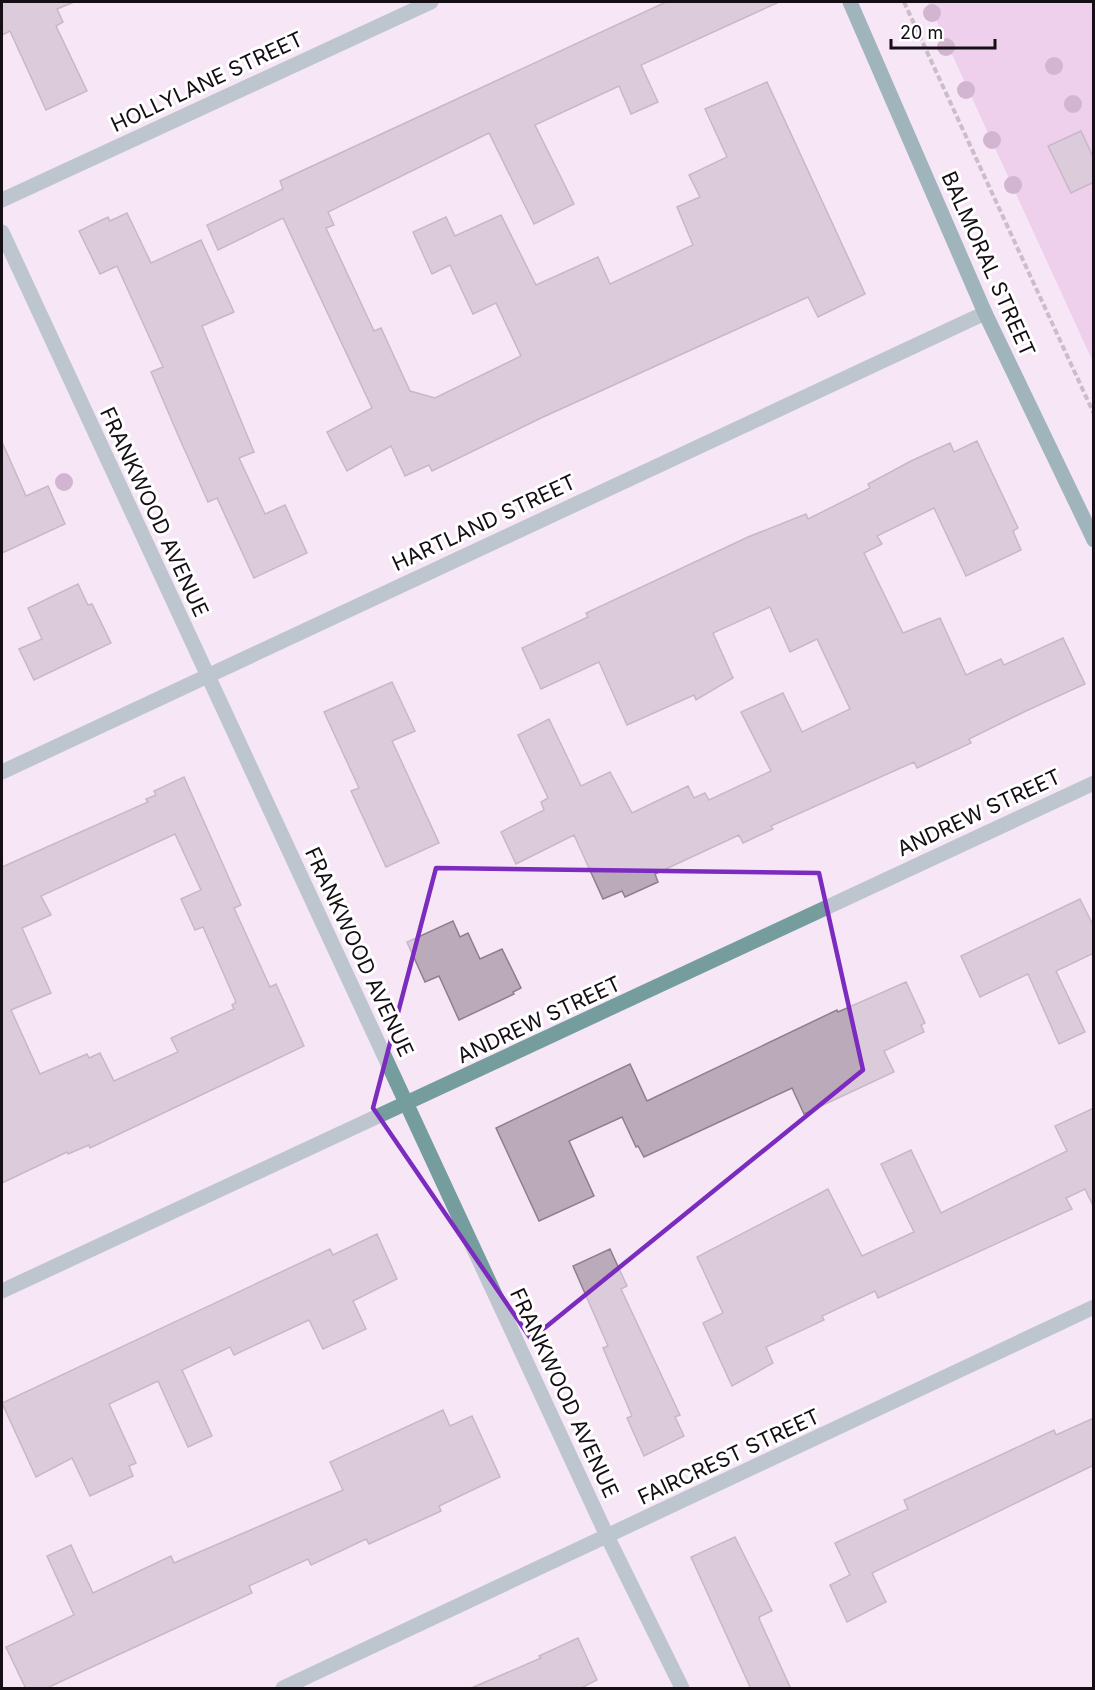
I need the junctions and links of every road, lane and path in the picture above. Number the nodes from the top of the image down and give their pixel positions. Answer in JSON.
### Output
{"nodes":[{"id":1,"x":431,"y":2,"type":"edge"},
{"id":2,"x":850,"y":2,"type":"edge"},
{"id":3,"x":904,"y":2,"type":"edge"},
{"id":4,"x":2,"y":200,"type":"edge"},
{"id":5,"x":2,"y":232,"type":"edge"},
{"id":6,"x":985,"y":313,"type":"junction"},
{"id":7,"x":1094,"y":414,"type":"edge"},
{"id":8,"x":1094,"y":540,"type":"edge"},
{"id":9,"x":206,"y":676,"type":"junction"},
{"id":10,"x":2,"y":772,"type":"edge"},
{"id":11,"x":1094,"y":783,"type":"edge"},
{"id":12,"x":407,"y":1105,"type":"junction"},
{"id":13,"x":2,"y":1292,"type":"edge"},
{"id":14,"x":1094,"y":1306,"type":"edge"},
{"id":15,"x":608,"y":1538,"type":"junction"},
{"id":16,"x":283,"y":1689,"type":"edge"},
{"id":17,"x":682,"y":1689,"type":"edge"}],
"edges":[{"from":1,"to":4,"type":"street","name":"HOLLYLANE STREET"},
{"from":2,"to":6,"type":"main road","name":"BALMORAL STREET"},
{"from":3,"to":7,"type":"path"},
{"from":5,"to":9,"type":"street","name":"FRANKWOOD AVENUE"},
{"from":6,"to":8,"type":"main road","name":"BALMORAL STREET"},
{"from":6,"to":9,"type":"street","name":"HARTLAND STREET"},
{"from":9,"to":10,"type":"street","name":"HARTLAND STREET"},
{"from":9,"to":12,"type":"street","name":"FRANKWOOD AVENUE"},
{"from":11,"to":12,"type":"street","name":"ANDREW STREET"},
{"from":12,"to":13,"type":"street","name":"ANDREW STREET"},
{"from":12,"to":15,"type":"street","name":"FRANKWOOD AVENUE"},
{"from":14,"to":15,"type":"street","name":"FAIRCREST STREET"},
{"from":15,"to":16,"type":"street","name":"FAIRCREST STREET"},
{"from":15,"to":17,"type":"street","name":"FRANKWOOD AVENUE"}]}
